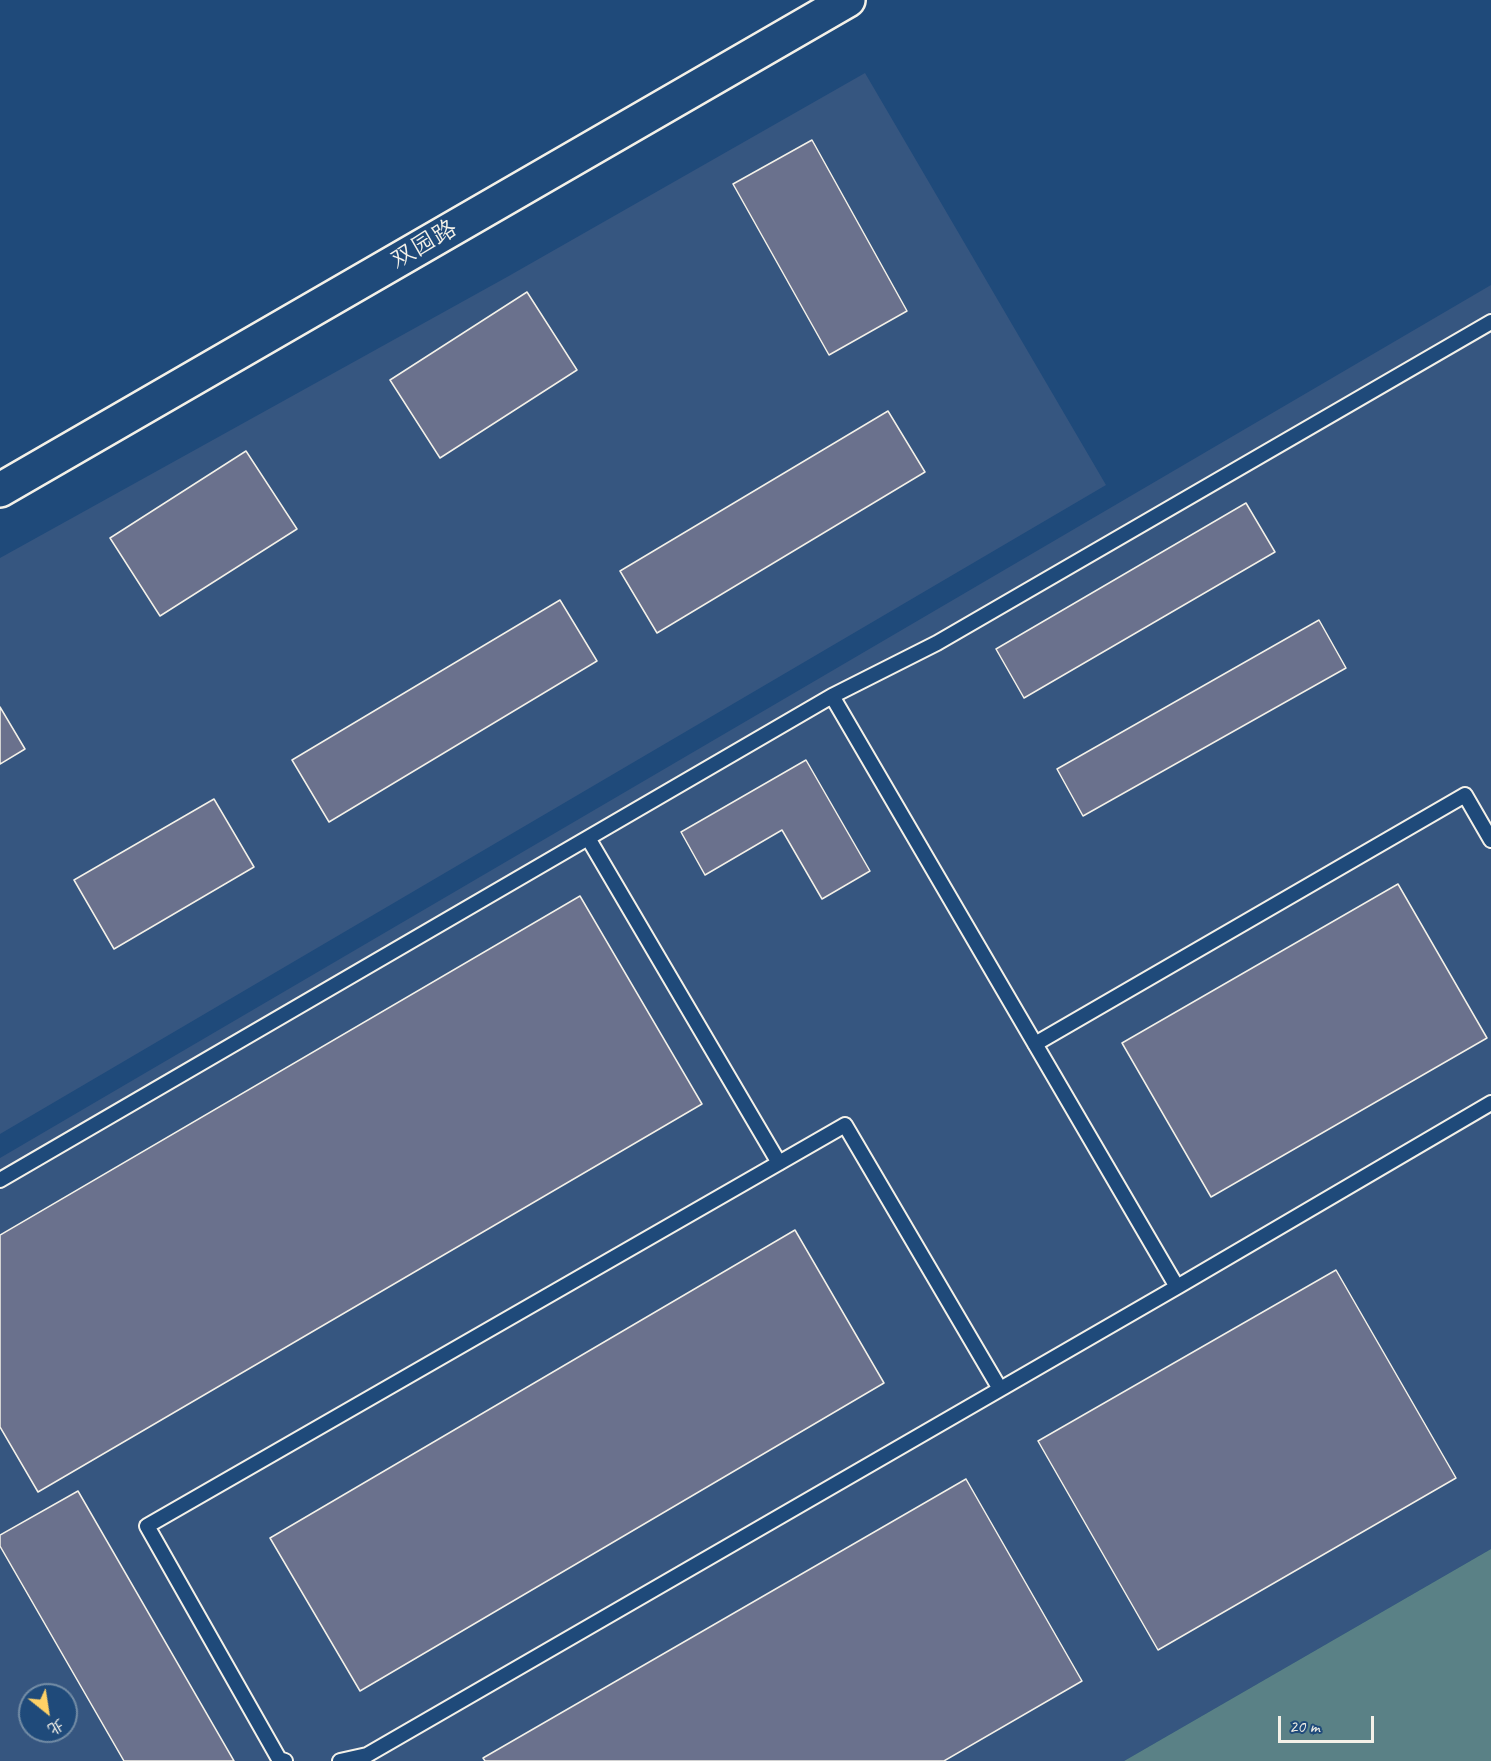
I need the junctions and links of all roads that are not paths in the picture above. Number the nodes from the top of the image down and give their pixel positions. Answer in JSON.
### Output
{"nodes":[{"id":1,"x":849,"y":0,"type":"edge"},
{"id":2,"x":1491,"y":322,"type":"edge"},
{"id":3,"x":0,"y":490,"type":"edge"},
{"id":4,"x":832,"y":696,"type":"junction"},
{"id":5,"x":588,"y":838,"type":"junction"},
{"id":6,"x":1491,"y":840,"type":"edge"},
{"id":7,"x":1035,"y":1044,"type":"junction"},
{"id":8,"x":1491,"y":1103,"type":"edge"},
{"id":9,"x":779,"y":1162,"type":"junction"},
{"id":10,"x":0,"y":1180,"type":"edge"},
{"id":11,"x":1177,"y":1287,"type":"junction"},
{"id":12,"x":1000,"y":1389,"type":"junction"},
{"id":13,"x":285,"y":1761,"type":"edge"},
{"id":14,"x":340,"y":1761,"type":"edge"}],
"edges":[{"from":1,"to":3,"type":"street","name":"双园路"},
{"from":2,"to":4,"type":"lane"},
{"from":4,"to":5,"type":"lane"},
{"from":4,"to":7,"type":"lane"},
{"from":5,"to":9,"type":"lane"},
{"from":5,"to":10,"type":"lane"},
{"from":6,"to":7,"type":"lane"},
{"from":7,"to":11,"type":"lane"},
{"from":8,"to":11,"type":"lane"},
{"from":9,"to":12,"type":"lane"},
{"from":9,"to":13,"type":"lane"},
{"from":11,"to":12,"type":"lane"},
{"from":12,"to":14,"type":"lane"}]}
